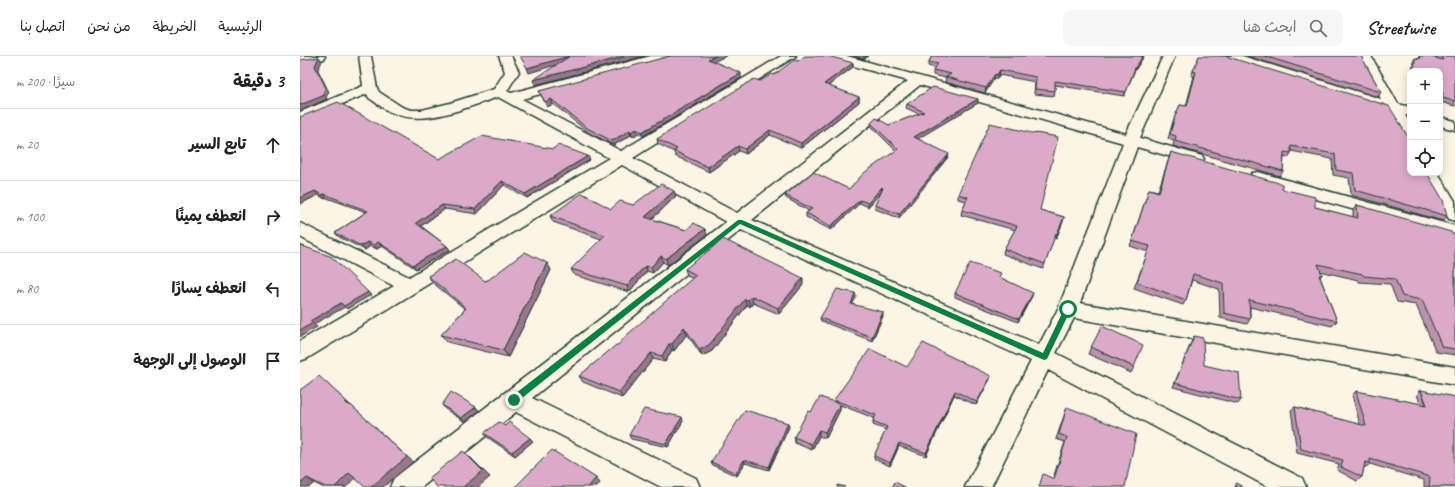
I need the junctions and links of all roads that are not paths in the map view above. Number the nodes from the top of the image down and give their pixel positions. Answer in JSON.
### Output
{"nodes":[{"id":1,"x":319,"y":56,"type":"edge"},
{"id":2,"x":365,"y":56,"type":"edge"},
{"id":3,"x":505,"y":56,"type":"edge"},
{"id":4,"x":666,"y":56,"type":"edge"},
{"id":5,"x":790,"y":56,"type":"edge"},
{"id":6,"x":833,"y":56,"type":"edge"},
{"id":7,"x":1169,"y":56,"type":"edge"},
{"id":8,"x":1228,"y":56,"type":"edge"},
{"id":9,"x":1365,"y":56,"type":"edge"},
{"id":10,"x":300,"y":59,"type":"edge"},
{"id":11,"x":918,"y":80,"type":"junction"},
{"id":12,"x":370,"y":88,"type":"junction"},
{"id":13,"x":504,"y":95,"type":"junction"},
{"id":14,"x":1392,"y":107,"type":"junction"},
{"id":15,"x":1407,"y":111,"type":"edge"},
{"id":16,"x":300,"y":117,"type":"edge"},
{"id":17,"x":1443,"y":122,"type":"edge"},
{"id":18,"x":1455,"y":126,"type":"edge"},
{"id":19,"x":1407,"y":133,"type":"edge"},
{"id":20,"x":1131,"y":141,"type":"junction"},
{"id":21,"x":621,"y":159,"type":"junction"},
{"id":22,"x":1206,"y":162,"type":"edge"},
{"id":23,"x":1244,"y":173,"type":"edge"},
{"id":24,"x":1432,"y":176,"type":"edge"},
{"id":25,"x":1455,"y":216,"type":"edge"},
{"id":26,"x":740,"y":222,"type":"junction"},
{"id":27,"x":300,"y":229,"type":"edge"},
{"id":28,"x":1455,"y":232,"type":"edge"},
{"id":29,"x":412,"y":286,"type":"junction"},
{"id":30,"x":1068,"y":309,"type":"junction"},
{"id":31,"x":300,"y":352,"type":"edge"},
{"id":32,"x":1044,"y":357,"type":"junction"},
{"id":33,"x":1455,"y":376,"type":"edge"},
{"id":34,"x":514,"y":400,"type":"junction"},
{"id":35,"x":403,"y":487,"type":"edge"},
{"id":36,"x":687,"y":487,"type":"edge"},
{"id":37,"x":978,"y":487,"type":"edge"},
{"id":38,"x":1293,"y":487,"type":"edge"}],
"edges":[{"from":1,"to":10,"type":"street"},
{"from":2,"to":12,"type":"street"},
{"from":3,"to":13,"type":"street"},
{"from":4,"to":13,"type":"street"},
{"from":5,"to":21,"type":"street"},
{"from":6,"to":11,"type":"street"},
{"from":7,"to":20,"type":"street"},
{"from":8,"to":14,"type":"street"},
{"from":9,"to":14,"type":"street"},
{"from":11,"to":20,"type":"street"},
{"from":11,"to":26,"type":"street"},
{"from":12,"to":13,"type":"street"},
{"from":12,"to":16,"type":"street"},
{"from":13,"to":21,"type":"street"},
{"from":14,"to":15,"type":"street"},
{"from":14,"to":19,"type":"street"},
{"from":17,"to":18,"type":"street"},
{"from":20,"to":22,"type":"street"},
{"from":20,"to":30,"type":"street"},
{"from":21,"to":26,"type":"street"},
{"from":21,"to":29,"type":"street"},
{"from":23,"to":28,"type":"street"},
{"from":24,"to":25,"type":"street"},
{"from":26,"to":32,"type":"street"},
{"from":26,"to":34,"type":"street"},
{"from":27,"to":29,"type":"street"},
{"from":29,"to":31,"type":"street"},
{"from":30,"to":32,"type":"street"},
{"from":30,"to":33,"type":"street"},
{"from":32,"to":37,"type":"street"},
{"from":32,"to":38,"type":"street"},
{"from":34,"to":35,"type":"street"},
{"from":34,"to":36,"type":"street"}]}
